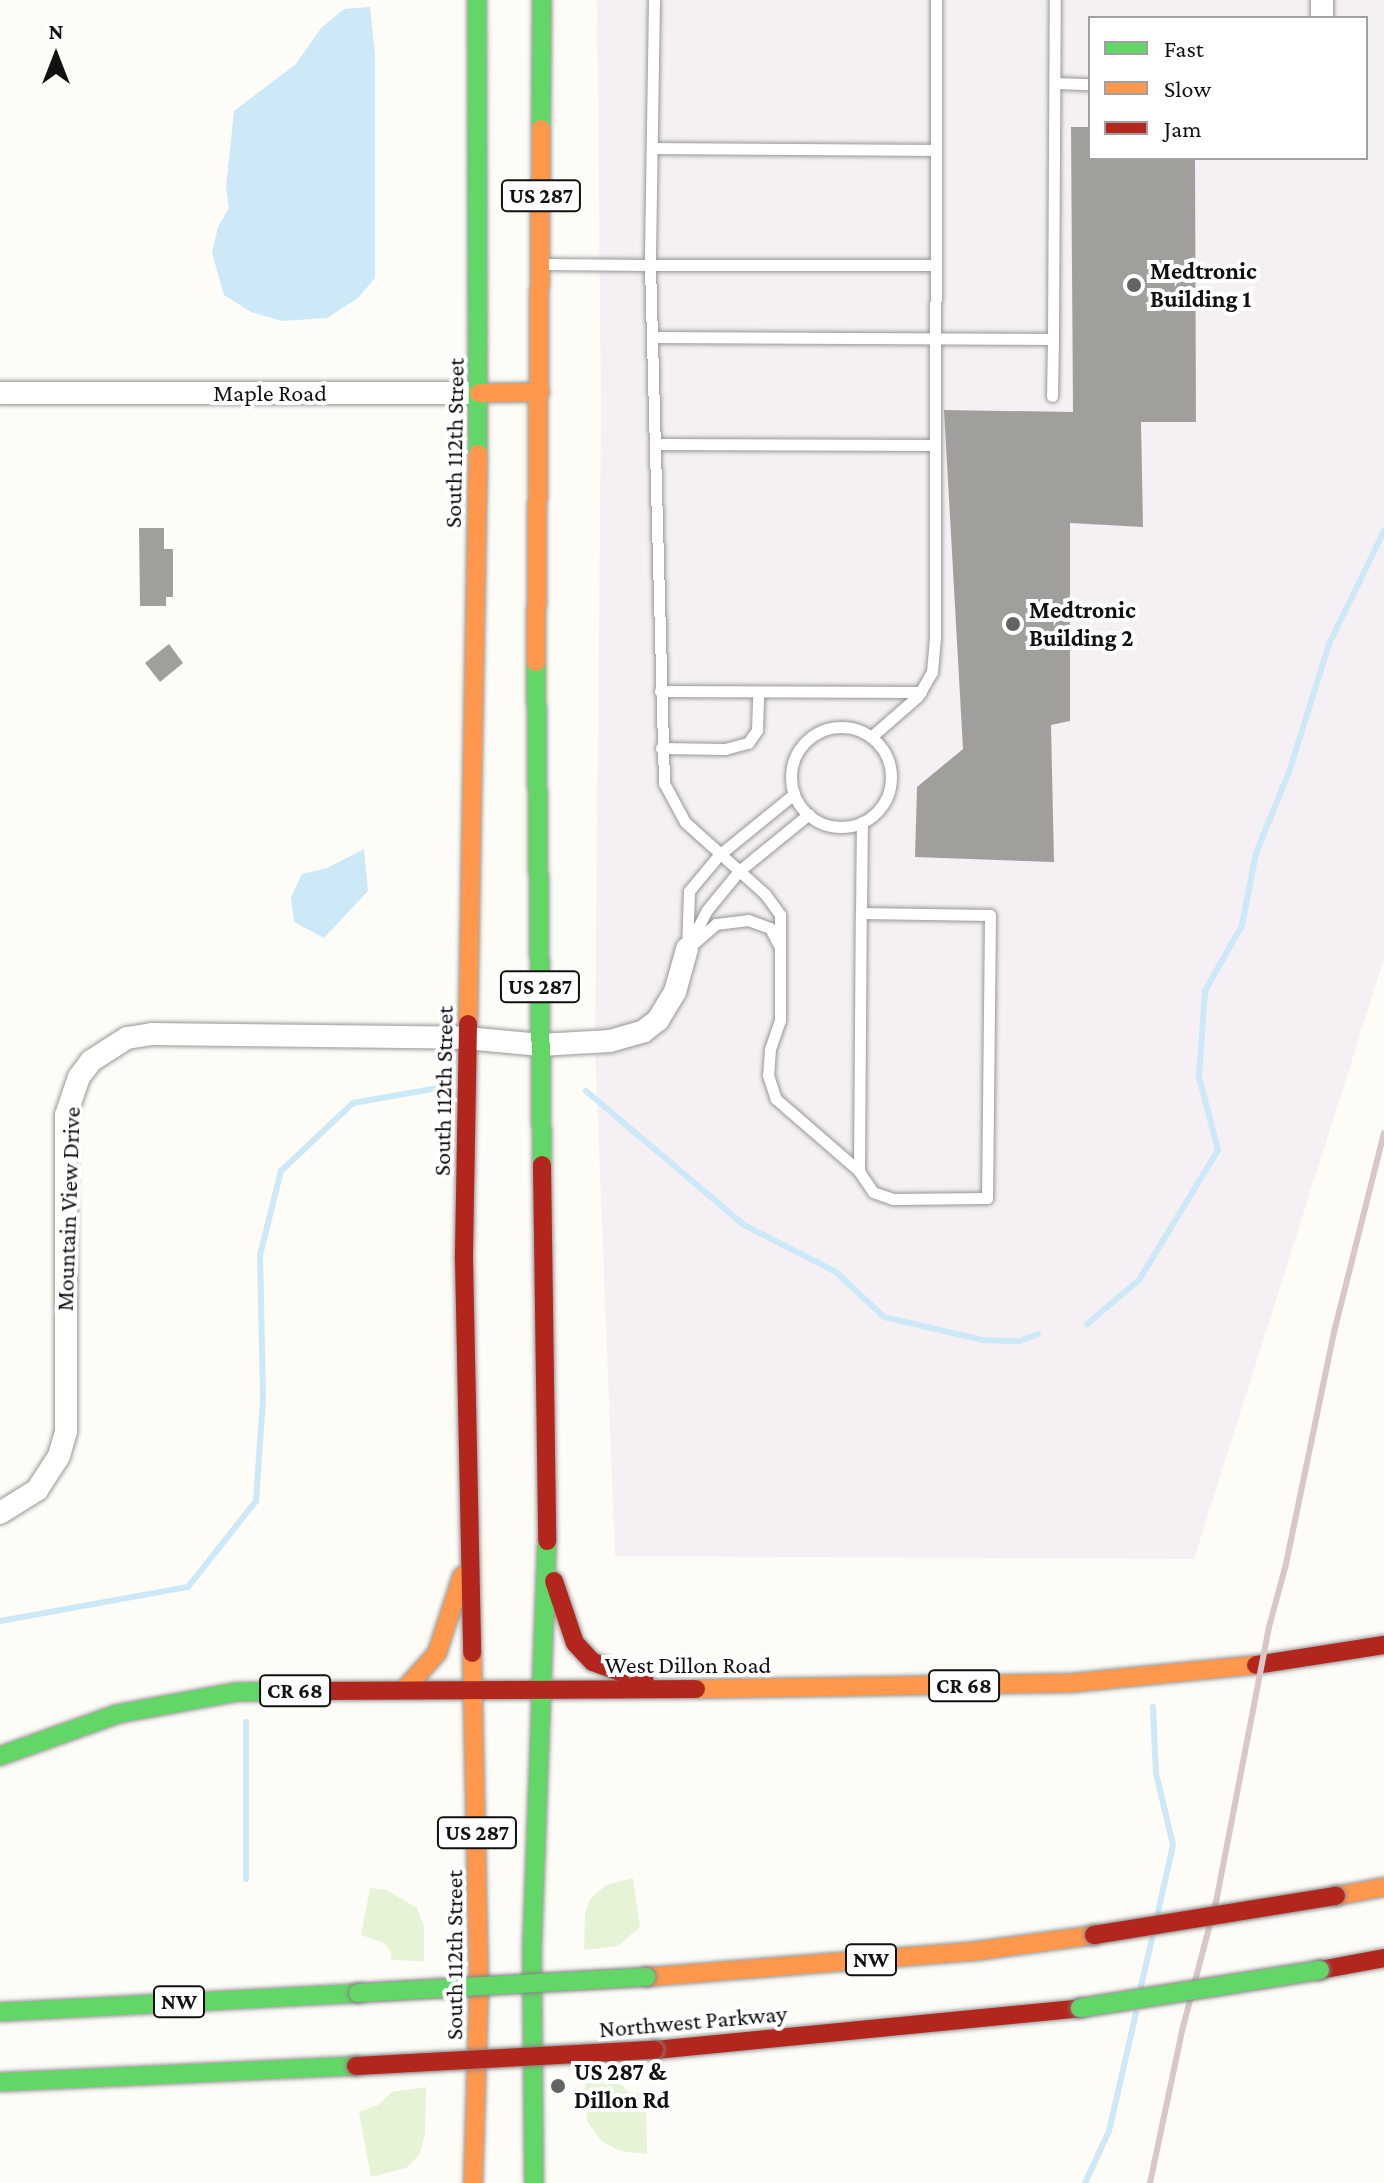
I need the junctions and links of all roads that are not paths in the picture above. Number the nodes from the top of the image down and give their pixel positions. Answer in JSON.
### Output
{"nodes":[{"id":1,"x":477,"y":0,"type":"edge"},
{"id":2,"x":542,"y":0,"type":"edge"},
{"id":3,"x":654,"y":0,"type":"edge"},
{"id":4,"x":936,"y":0,"type":"edge"},
{"id":5,"x":1055,"y":0,"type":"edge"},
{"id":6,"x":1055,"y":83,"type":"junction"},
{"id":7,"x":1088,"y":84,"type":"edge"},
{"id":8,"x":652,"y":148,"type":"junction"},
{"id":9,"x":936,"y":150,"type":"junction"},
{"id":10,"x":541,"y":264,"type":"junction"},
{"id":11,"x":650,"y":265,"type":"junction"},
{"id":12,"x":936,"y":265,"type":"junction"},
{"id":13,"x":653,"y":337,"type":"junction"},
{"id":14,"x":936,"y":338,"type":"junction"},
{"id":15,"x":1053,"y":339,"type":"junction"},
{"id":16,"x":540,"y":392,"type":"junction"},
{"id":17,"x":0,"y":393,"type":"edge"},
{"id":18,"x":479,"y":393,"type":"junction"},
{"id":19,"x":1052,"y":396,"type":"dead end"},
{"id":20,"x":658,"y":444,"type":"junction"},
{"id":21,"x":935,"y":445,"type":"junction"},
{"id":22,"x":660,"y":691,"type":"junction"},
{"id":23,"x":758,"y":692,"type":"junction"},
{"id":24,"x":921,"y":692,"type":"junction"},
{"id":25,"x":871,"y":737,"type":"junction"},
{"id":26,"x":661,"y":748,"type":"junction"},
{"id":27,"x":794,"y":794,"type":"junction"},
{"id":28,"x":809,"y":814,"type":"junction"},
{"id":29,"x":862,"y":822,"type":"junction"},
{"id":30,"x":719,"y":855,"type":"junction"},
{"id":31,"x":739,"y":871,"type":"junction"},
{"id":32,"x":861,"y":913,"type":"junction"},
{"id":33,"x":687,"y":949,"type":"junction"},
{"id":34,"x":780,"y":950,"type":"junction"},
{"id":35,"x":466,"y":1038,"type":"junction"},
{"id":36,"x":541,"y":1045,"type":"junction"},
{"id":37,"x":859,"y":1171,"type":"junction"},
{"id":38,"x":0,"y":1513,"type":"edge"},
{"id":39,"x":470,"y":1549,"type":"junction"},
{"id":40,"x":547,"y":1559,"type":"junction"},
{"id":41,"x":1384,"y":1645,"type":"edge"},
{"id":42,"x":543,"y":1688,"type":"junction"},
{"id":43,"x":475,"y":1689,"type":"junction"},
{"id":44,"x":672,"y":1689,"type":"junction"},
{"id":45,"x":404,"y":1690,"type":"junction"},
{"id":46,"x":0,"y":1756,"type":"edge"},
{"id":47,"x":1384,"y":1887,"type":"edge"},
{"id":48,"x":1384,"y":1958,"type":"edge"},
{"id":49,"x":0,"y":2012,"type":"edge"},
{"id":50,"x":0,"y":2082,"type":"edge"},
{"id":51,"x":473,"y":2183,"type":"edge"},
{"id":52,"x":534,"y":2183,"type":"edge"}],
"edges":[{"from":1,"to":18,"type":"main road","name":"South 112th Street","number":"US 287"},
{"from":2,"to":10,"type":"main road","number":"US 287"},
{"from":3,"to":8,"type":"lane"},
{"from":4,"to":9,"type":"lane"},
{"from":5,"to":6,"type":"lane"},
{"from":6,"to":7,"type":"lane"},
{"from":6,"to":15,"type":"lane"},
{"from":8,"to":9,"type":"lane"},
{"from":8,"to":11,"type":"lane"},
{"from":9,"to":12,"type":"lane"},
{"from":10,"to":11,"type":"lane"},
{"from":10,"to":16,"type":"main road","number":"US 287"},
{"from":11,"to":12,"type":"lane"},
{"from":11,"to":13,"type":"lane"},
{"from":12,"to":14,"type":"lane"},
{"from":13,"to":14,"type":"lane"},
{"from":13,"to":20,"type":"lane"},
{"from":14,"to":15,"type":"lane"},
{"from":14,"to":21,"type":"lane"},
{"from":15,"to":19,"type":"lane"},
{"from":16,"to":18,"type":"main road","name":"Maple Road"},
{"from":16,"to":36,"type":"main road","number":"US 287"},
{"from":17,"to":18,"type":"street","name":"Maple Road"},
{"from":18,"to":35,"type":"main road","name":"South 112th Street","number":"US 287"},
{"from":20,"to":21,"type":"lane"},
{"from":20,"to":22,"type":"lane"},
{"from":21,"to":24,"type":"lane"},
{"from":22,"to":23,"type":"lane"},
{"from":22,"to":26,"type":"lane"},
{"from":23,"to":24,"type":"lane"},
{"from":23,"to":26,"type":"lane"},
{"from":24,"to":25,"type":"lane"},
{"from":25,"to":27,"type":"lane"},
{"from":25,"to":29,"type":"lane"},
{"from":26,"to":30,"type":"lane"},
{"from":27,"to":28,"type":"lane"},
{"from":27,"to":30,"type":"lane"},
{"from":28,"to":29,"type":"lane"},
{"from":28,"to":31,"type":"lane"},
{"from":29,"to":32,"type":"lane"},
{"from":30,"to":31,"type":"lane"},
{"from":30,"to":33,"type":"lane"},
{"from":31,"to":33,"type":"lane"},
{"from":31,"to":34,"type":"lane"},
{"from":32,"to":37,"type":"lane"},
{"from":32,"to":37,"type":"lane"},
{"from":33,"to":34,"type":"lane"},
{"from":33,"to":36,"type":"street","name":"Mountain View Drive"},
{"from":34,"to":37,"type":"lane"},
{"from":35,"to":36,"type":"street","name":"Mountain View Drive"},
{"from":35,"to":38,"type":"street","name":"Mountain View Drive"},
{"from":35,"to":39,"type":"main road","name":"South 112th Street","number":"US 287"},
{"from":36,"to":40,"type":"main road","number":"US 287"},
{"from":39,"to":43,"type":"main road","name":"South 112th Street","number":"US 287"},
{"from":39,"to":45,"type":"main road"},
{"from":40,"to":42,"type":"main road","number":"US 287"},
{"from":40,"to":44,"type":"main road"},
{"from":41,"to":44,"type":"main road","name":"West Dillon Road","number":"CR 68"},
{"from":42,"to":43,"type":"main road","name":"West Dillon Road","number":"CR 68"},
{"from":42,"to":44,"type":"main road","name":"West Dillon Road","number":"CR 68"},
{"from":42,"to":52,"type":"main road","number":"US 287"},
{"from":43,"to":45,"type":"main road","name":"West Dillon Road","number":"CR 68"},
{"from":43,"to":51,"type":"main road","name":"South 112th Street","number":"US 287"},
{"from":45,"to":46,"type":"main road","name":"West Dillon Road","number":"CR 68"},
{"from":47,"to":49,"type":"main road","name":"Northwest Parkway","number":"NW","bridge":true},
{"from":48,"to":50,"type":"main road","name":"Northwest Parkway","bridge":true}]}
